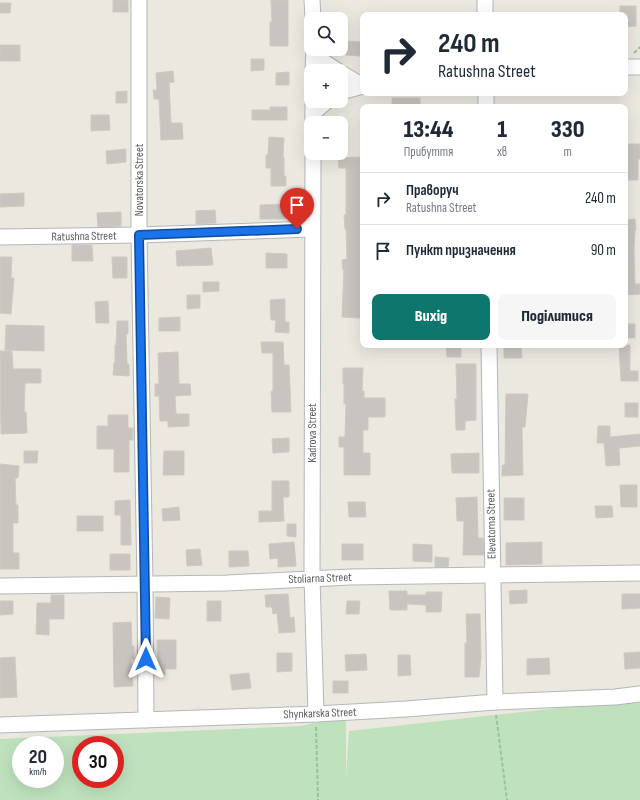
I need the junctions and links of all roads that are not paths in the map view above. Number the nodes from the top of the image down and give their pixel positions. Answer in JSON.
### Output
{"nodes":[{"id":1,"x":139,"y":0,"type":"edge"},
{"id":2,"x":312,"y":0,"type":"edge"},
{"id":3,"x":485,"y":0,"type":"edge"},
{"id":4,"x":313,"y":12,"type":"edge"},
{"id":5,"x":485,"y":12,"type":"edge"},
{"id":6,"x":319,"y":56,"type":"edge"},
{"id":7,"x":628,"y":60,"type":"edge"},
{"id":8,"x":327,"y":64,"type":"edge"},
{"id":9,"x":640,"y":67,"type":"edge"},
{"id":10,"x":348,"y":77,"type":"edge"},
{"id":11,"x":360,"y":84,"type":"edge"},
{"id":12,"x":360,"y":87,"type":"edge"},
{"id":13,"x":348,"y":90,"type":"edge"},
{"id":14,"x":313,"y":160,"type":"edge"},
{"id":15,"x":312,"y":229,"type":"junction"},
{"id":16,"x":139,"y":235,"type":"junction"},
{"id":17,"x":0,"y":237,"type":"edge"},
{"id":18,"x":489,"y":348,"type":"edge"},
{"id":19,"x":640,"y":573,"type":"edge"},
{"id":20,"x":492,"y":575,"type":"junction"},
{"id":21,"x":312,"y":578,"type":"junction"},
{"id":22,"x":146,"y":584,"type":"junction"},
{"id":23,"x":0,"y":586,"type":"edge"},
{"id":24,"x":640,"y":694,"type":"edge"},
{"id":25,"x":495,"y":702,"type":"junction"},
{"id":26,"x":316,"y":714,"type":"junction"},
{"id":27,"x":146,"y":720,"type":"junction"},
{"id":28,"x":0,"y":725,"type":"edge"}],
"edges":[{"from":1,"to":16,"type":"street","name":"Novatorska Street"},
{"from":2,"to":4,"type":"street"},
{"from":3,"to":5,"type":"street"},
{"from":6,"to":8,"type":"street"},
{"from":7,"to":9,"type":"street"},
{"from":10,"to":11,"type":"street"},
{"from":12,"to":13,"type":"street"},
{"from":14,"to":15,"type":"street","name":"Kadrova Street"},
{"from":15,"to":16,"type":"street","name":"Ratushna Street"},
{"from":15,"to":21,"type":"street","name":"Kadrova Street"},
{"from":16,"to":17,"type":"street","name":"Ratushna Street"},
{"from":16,"to":22,"type":"street","name":"Novatorska Street"},
{"from":18,"to":20,"type":"street","name":"Elevatorna Street"},
{"from":19,"to":20,"type":"street","name":"Stoliarna Street"},
{"from":20,"to":21,"type":"street","name":"Stoliarna Street"},
{"from":20,"to":25,"type":"street","name":"Elevatorna Street"},
{"from":21,"to":22,"type":"street","name":"Stoliarna Street"},
{"from":21,"to":26,"type":"street","name":"Kadrova Street"},
{"from":22,"to":23,"type":"street","name":"Stoliarna Street"},
{"from":22,"to":27,"type":"street","name":"Novatorska Street"},
{"from":24,"to":25,"type":"street","name":"Shynkarska Street"},
{"from":25,"to":26,"type":"street","name":"Shynkarska Street"},
{"from":26,"to":27,"type":"street","name":"Shynkarska Street"},
{"from":27,"to":28,"type":"street","name":"Shynkarska Street"}]}
